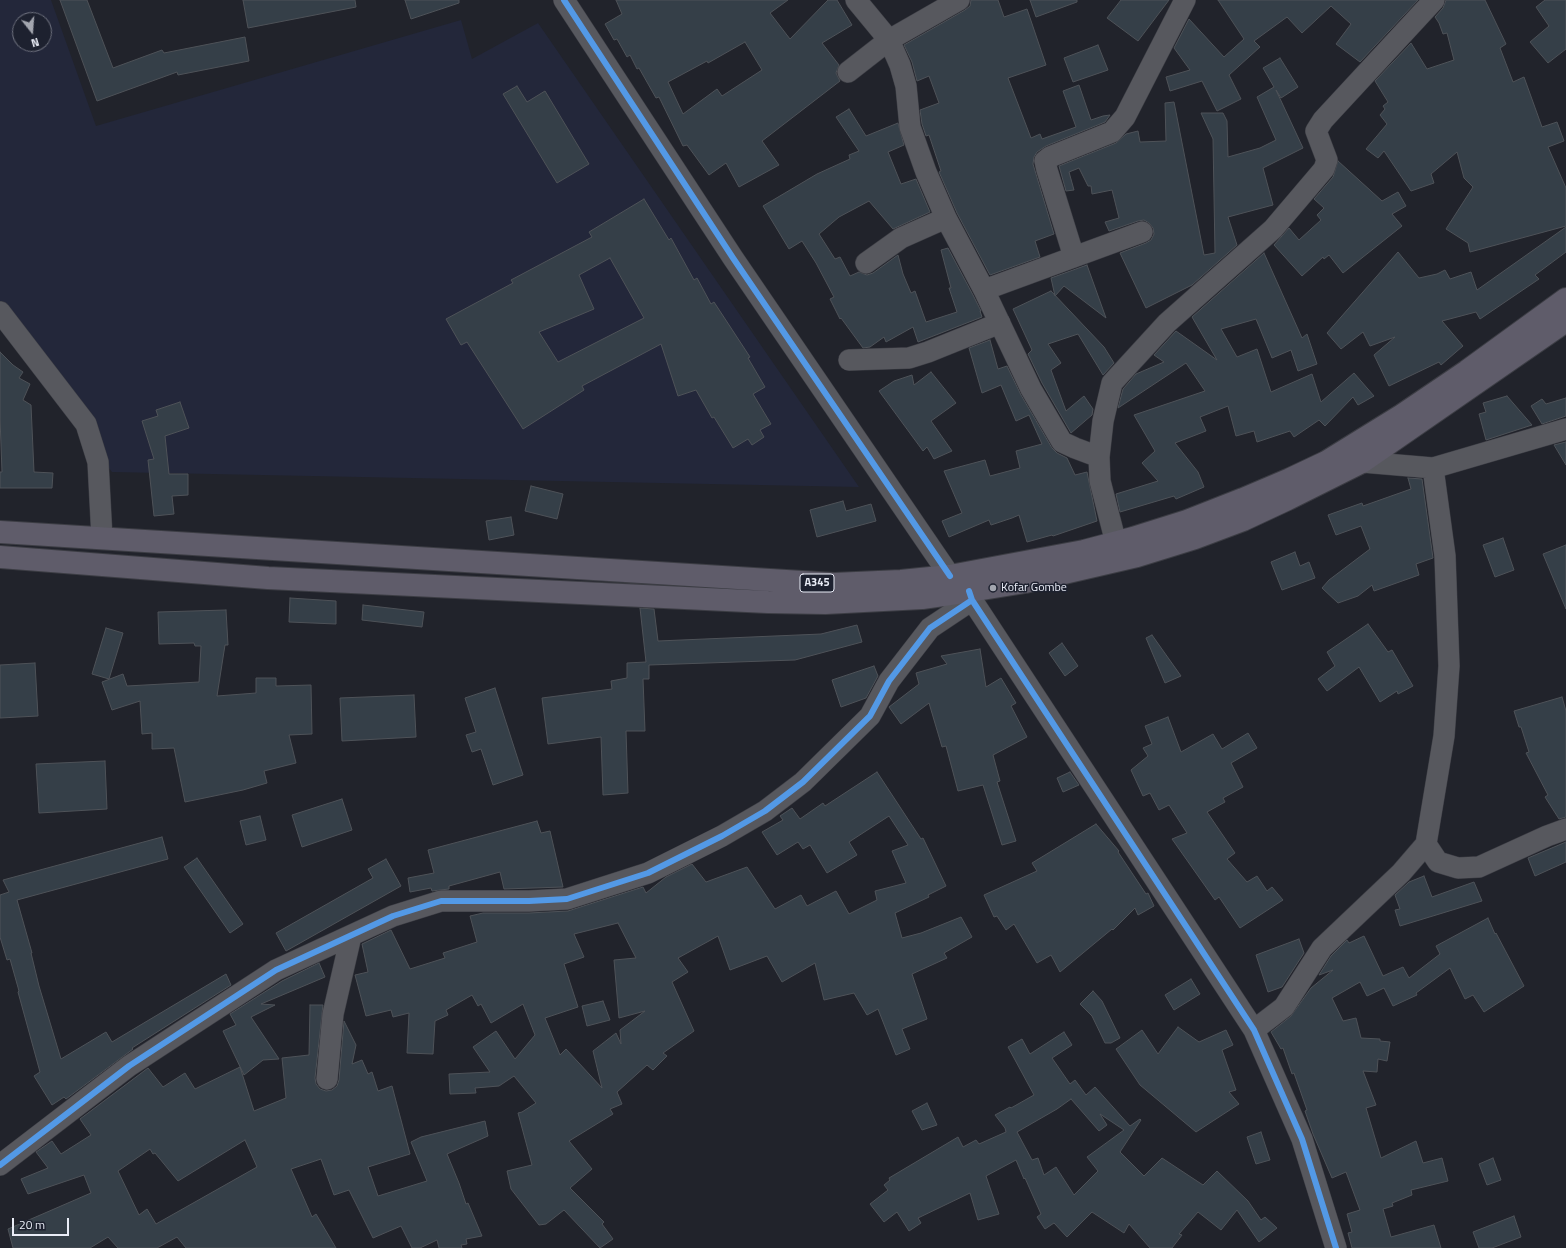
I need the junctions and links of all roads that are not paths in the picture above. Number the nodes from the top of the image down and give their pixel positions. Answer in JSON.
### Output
{"nodes":[{"id":1,"x":564,"y":0,"type":"edge"},
{"id":2,"x":856,"y":0,"type":"edge"},
{"id":3,"x":959,"y":0,"type":"edge"},
{"id":4,"x":1185,"y":0,"type":"edge"},
{"id":5,"x":1434,"y":0,"type":"edge"},
{"id":6,"x":889,"y":40,"type":"junction"},
{"id":7,"x":848,"y":72,"type":"dead end"},
{"id":8,"x":946,"y":218,"type":"junction"},
{"id":9,"x":1142,"y":232,"type":"dead end"},
{"id":10,"x":1074,"y":257,"type":"junction"},
{"id":11,"x":866,"y":263,"type":"dead end"},
{"id":12,"x":984,"y":290,"type":"junction"},
{"id":13,"x":1566,"y":299,"type":"edge"},
{"id":14,"x":0,"y":312,"type":"edge"},
{"id":15,"x":1566,"y":321,"type":"edge"},
{"id":16,"x":1000,"y":324,"type":"junction"},
{"id":17,"x":849,"y":360,"type":"dead end"},
{"id":18,"x":1566,"y":429,"type":"edge"},
{"id":19,"x":1099,"y":457,"type":"junction"},
{"id":20,"x":1362,"y":462,"type":"junction"},
{"id":21,"x":1433,"y":468,"type":"junction"},
{"id":22,"x":0,"y":532,"type":"edge"},
{"id":23,"x":102,"y":538,"type":"junction"},
{"id":24,"x":1116,"y":543,"type":"junction"},
{"id":25,"x":0,"y":557,"type":"edge"},
{"id":26,"x":950,"y":576,"type":"junction"},
{"id":27,"x":971,"y":596,"type":"junction"},
{"id":28,"x":1566,"y":829,"type":"edge"},
{"id":29,"x":1426,"y":844,"type":"junction"},
{"id":30,"x":351,"y":936,"type":"junction"},
{"id":31,"x":1254,"y":1030,"type":"junction"},
{"id":32,"x":327,"y":1079,"type":"dead end"},
{"id":33,"x":0,"y":1165,"type":"edge"},
{"id":34,"x":1336,"y":1248,"type":"edge"}],
"edges":[{"from":1,"to":26,"type":"street"},
{"from":2,"to":6,"type":"street"},
{"from":3,"to":6,"type":"street"},
{"from":4,"to":10,"type":"street"},
{"from":5,"to":19,"type":"street"},
{"from":6,"to":7,"type":"street"},
{"from":6,"to":8,"type":"street"},
{"from":8,"to":11,"type":"street"},
{"from":8,"to":12,"type":"street"},
{"from":9,"to":10,"type":"street"},
{"from":10,"to":12,"type":"street"},
{"from":12,"to":16,"type":"street"},
{"from":13,"to":24,"type":"highway","number":"A345"},
{"from":14,"to":23,"type":"street"},
{"from":15,"to":20,"type":"highway","number":"A345"},
{"from":16,"to":17,"type":"street"},
{"from":16,"to":19,"type":"street"},
{"from":18,"to":21,"type":"street"},
{"from":19,"to":24,"type":"street"},
{"from":20,"to":21,"type":"street"},
{"from":20,"to":27,"type":"highway","number":"A345"},
{"from":21,"to":29,"type":"street"},
{"from":22,"to":23,"type":"highway","number":"A345"},
{"from":23,"to":26,"type":"highway","number":"A345"},
{"from":24,"to":26,"type":"highway","number":"A345"},
{"from":25,"to":27,"type":"highway","number":"A345"},
{"from":27,"to":30,"type":"street"},
{"from":27,"to":31,"type":"street"},
{"from":28,"to":29,"type":"street"},
{"from":29,"to":31,"type":"street"},
{"from":30,"to":32,"type":"street"},
{"from":30,"to":33,"type":"street"},
{"from":31,"to":34,"type":"street"}]}
